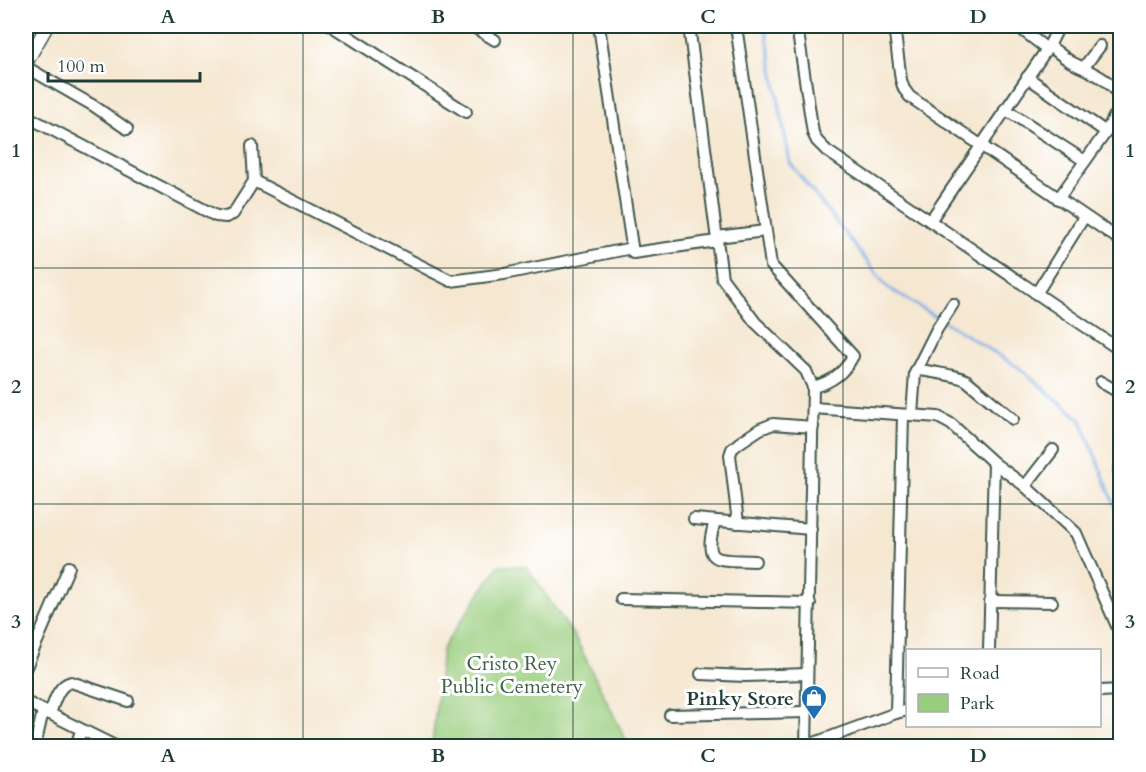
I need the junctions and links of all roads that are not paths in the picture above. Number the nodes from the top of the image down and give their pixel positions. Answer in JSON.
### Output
{"nodes":[{"id":1,"x":47,"y":26,"type":"edge"},
{"id":2,"x":332,"y":26,"type":"edge"},
{"id":3,"x":472,"y":26,"type":"edge"},
{"id":4,"x":599,"y":26,"type":"edge"},
{"id":5,"x":688,"y":26,"type":"edge"},
{"id":6,"x":736,"y":26,"type":"edge"},
{"id":7,"x":798,"y":26,"type":"edge"},
{"id":8,"x":894,"y":26,"type":"edge"},
{"id":9,"x":1017,"y":26,"type":"edge"},
{"id":10,"x":1059,"y":26,"type":"edge"},
{"id":11,"x":495,"y":40,"type":"dead end"},
{"id":12,"x":1100,"y":46,"type":"dead end"},
{"id":13,"x":1048,"y":47,"type":"junction"},
{"id":14,"x":26,"y":65,"type":"edge"},
{"id":15,"x":1084,"y":67,"type":"junction"},
{"id":16,"x":1028,"y":77,"type":"junction"},
{"id":17,"x":1120,"y":96,"type":"edge"},
{"id":18,"x":1005,"y":109,"type":"junction"},
{"id":19,"x":466,"y":112,"type":"dead end"},
{"id":20,"x":1120,"y":112,"type":"edge"},
{"id":21,"x":26,"y":116,"type":"edge"},
{"id":22,"x":127,"y":129,"type":"dead end"},
{"id":23,"x":1106,"y":132,"type":"junction"},
{"id":24,"x":252,"y":146,"type":"dead end"},
{"id":25,"x":980,"y":146,"type":"junction"},
{"id":26,"x":1085,"y":161,"type":"junction"},
{"id":27,"x":254,"y":181,"type":"junction"},
{"id":28,"x":1058,"y":199,"type":"junction"},
{"id":29,"x":1084,"y":217,"type":"junction"},
{"id":30,"x":930,"y":221,"type":"junction"},
{"id":31,"x":765,"y":231,"type":"junction"},
{"id":32,"x":717,"y":239,"type":"junction"},
{"id":33,"x":1120,"y":240,"type":"edge"},
{"id":34,"x":632,"y":248,"type":"junction"},
{"id":35,"x":1036,"y":294,"type":"junction"},
{"id":36,"x":951,"y":307,"type":"dead end"},
{"id":37,"x":1120,"y":350,"type":"edge"},
{"id":38,"x":917,"y":369,"type":"junction"},
{"id":39,"x":1101,"y":382,"type":"dead end"},
{"id":40,"x":813,"y":387,"type":"junction"},
{"id":41,"x":1120,"y":393,"type":"edge"},
{"id":42,"x":813,"y":408,"type":"junction"},
{"id":43,"x":908,"y":415,"type":"junction"},
{"id":44,"x":1012,"y":419,"type":"dead end"},
{"id":45,"x":813,"y":427,"type":"junction"},
{"id":46,"x":1053,"y":450,"type":"dead end"},
{"id":47,"x":994,"y":463,"type":"junction"},
{"id":48,"x":1025,"y":486,"type":"junction"},
{"id":49,"x":694,"y":519,"type":"dead end"},
{"id":50,"x":715,"y":521,"type":"junction"},
{"id":51,"x":738,"y":523,"type":"junction"},
{"id":52,"x":811,"y":529,"type":"junction"},
{"id":53,"x":755,"y":561,"type":"dead end"},
{"id":54,"x":69,"y":567,"type":"dead end"},
{"id":55,"x":621,"y":599,"type":"dead end"},
{"id":56,"x":992,"y":601,"type":"junction"},
{"id":57,"x":1052,"y":602,"type":"dead end"},
{"id":58,"x":810,"y":603,"type":"junction"},
{"id":59,"x":1120,"y":633,"type":"edge"},
{"id":60,"x":989,"y":649,"type":"edge"},
{"id":61,"x":26,"y":667,"type":"edge"},
{"id":62,"x":701,"y":674,"type":"dead end"},
{"id":63,"x":807,"y":674,"type":"junction"},
{"id":64,"x":1120,"y":690,"type":"edge"},
{"id":65,"x":1101,"y":691,"type":"edge"},
{"id":66,"x":128,"y":701,"type":"dead end"},
{"id":67,"x":26,"y":702,"type":"edge"},
{"id":68,"x":806,"y":712,"type":"junction"},
{"id":69,"x":902,"y":712,"type":"edge"},
{"id":70,"x":46,"y":713,"type":"junction"},
{"id":71,"x":670,"y":716,"type":"dead end"},
{"id":72,"x":81,"y":731,"type":"junction"},
{"id":73,"x":806,"y":746,"type":"edge"},
{"id":74,"x":35,"y":747,"type":"edge"},
{"id":75,"x":76,"y":747,"type":"edge"},
{"id":76,"x":115,"y":747,"type":"edge"}],
"edges":[{"from":1,"to":14,"type":"street"},
{"from":2,"to":19,"type":"street"},
{"from":3,"to":11,"type":"street"},
{"from":4,"to":34,"type":"street"},
{"from":5,"to":32,"type":"street"},
{"from":6,"to":31,"type":"street"},
{"from":7,"to":30,"type":"street"},
{"from":8,"to":25,"type":"street"},
{"from":9,"to":13,"type":"street"},
{"from":10,"to":13,"type":"street"},
{"from":12,"to":15,"type":"street"},
{"from":13,"to":15,"type":"street"},
{"from":13,"to":16,"type":"street"},
{"from":14,"to":22,"type":"street"},
{"from":15,"to":17,"type":"street"},
{"from":16,"to":18,"type":"street"},
{"from":16,"to":23,"type":"street"},
{"from":18,"to":25,"type":"street"},
{"from":18,"to":26,"type":"street"},
{"from":20,"to":23,"type":"street"},
{"from":21,"to":27,"type":"street"},
{"from":23,"to":26,"type":"street"},
{"from":24,"to":27,"type":"street"},
{"from":25,"to":28,"type":"street"},
{"from":25,"to":30,"type":"street"},
{"from":26,"to":28,"type":"street"},
{"from":27,"to":34,"type":"street"},
{"from":28,"to":29,"type":"street"},
{"from":29,"to":33,"type":"street"},
{"from":29,"to":35,"type":"street"},
{"from":30,"to":35,"type":"street"},
{"from":31,"to":32,"type":"street"},
{"from":31,"to":40,"type":"street"},
{"from":32,"to":34,"type":"street"},
{"from":32,"to":40,"type":"street"},
{"from":35,"to":37,"type":"street"},
{"from":36,"to":38,"type":"street"},
{"from":38,"to":43,"type":"street"},
{"from":38,"to":44,"type":"street"},
{"from":39,"to":41,"type":"street"},
{"from":40,"to":42,"type":"street"},
{"from":42,"to":43,"type":"street"},
{"from":42,"to":45,"type":"street"},
{"from":43,"to":47,"type":"street"},
{"from":43,"to":69,"type":"street"},
{"from":45,"to":51,"type":"street"},
{"from":45,"to":52,"type":"street"},
{"from":46,"to":48,"type":"street"},
{"from":47,"to":48,"type":"street"},
{"from":47,"to":56,"type":"street"},
{"from":48,"to":59,"type":"street"},
{"from":49,"to":50,"type":"street"},
{"from":50,"to":51,"type":"street"},
{"from":50,"to":53,"type":"street"},
{"from":51,"to":52,"type":"street"},
{"from":52,"to":58,"type":"street"},
{"from":54,"to":61,"type":"street"},
{"from":55,"to":58,"type":"street"},
{"from":56,"to":57,"type":"street"},
{"from":56,"to":60,"type":"street"},
{"from":58,"to":63,"type":"street"},
{"from":62,"to":63,"type":"street"},
{"from":63,"to":68,"type":"street"},
{"from":64,"to":65,"type":"street"},
{"from":66,"to":70,"type":"street"},
{"from":67,"to":70,"type":"street"},
{"from":68,"to":71,"type":"street"},
{"from":68,"to":73,"type":"street"},
{"from":69,"to":73,"type":"street"},
{"from":70,"to":72,"type":"street"},
{"from":70,"to":74,"type":"street"},
{"from":72,"to":75,"type":"street"},
{"from":72,"to":76,"type":"street"}]}
